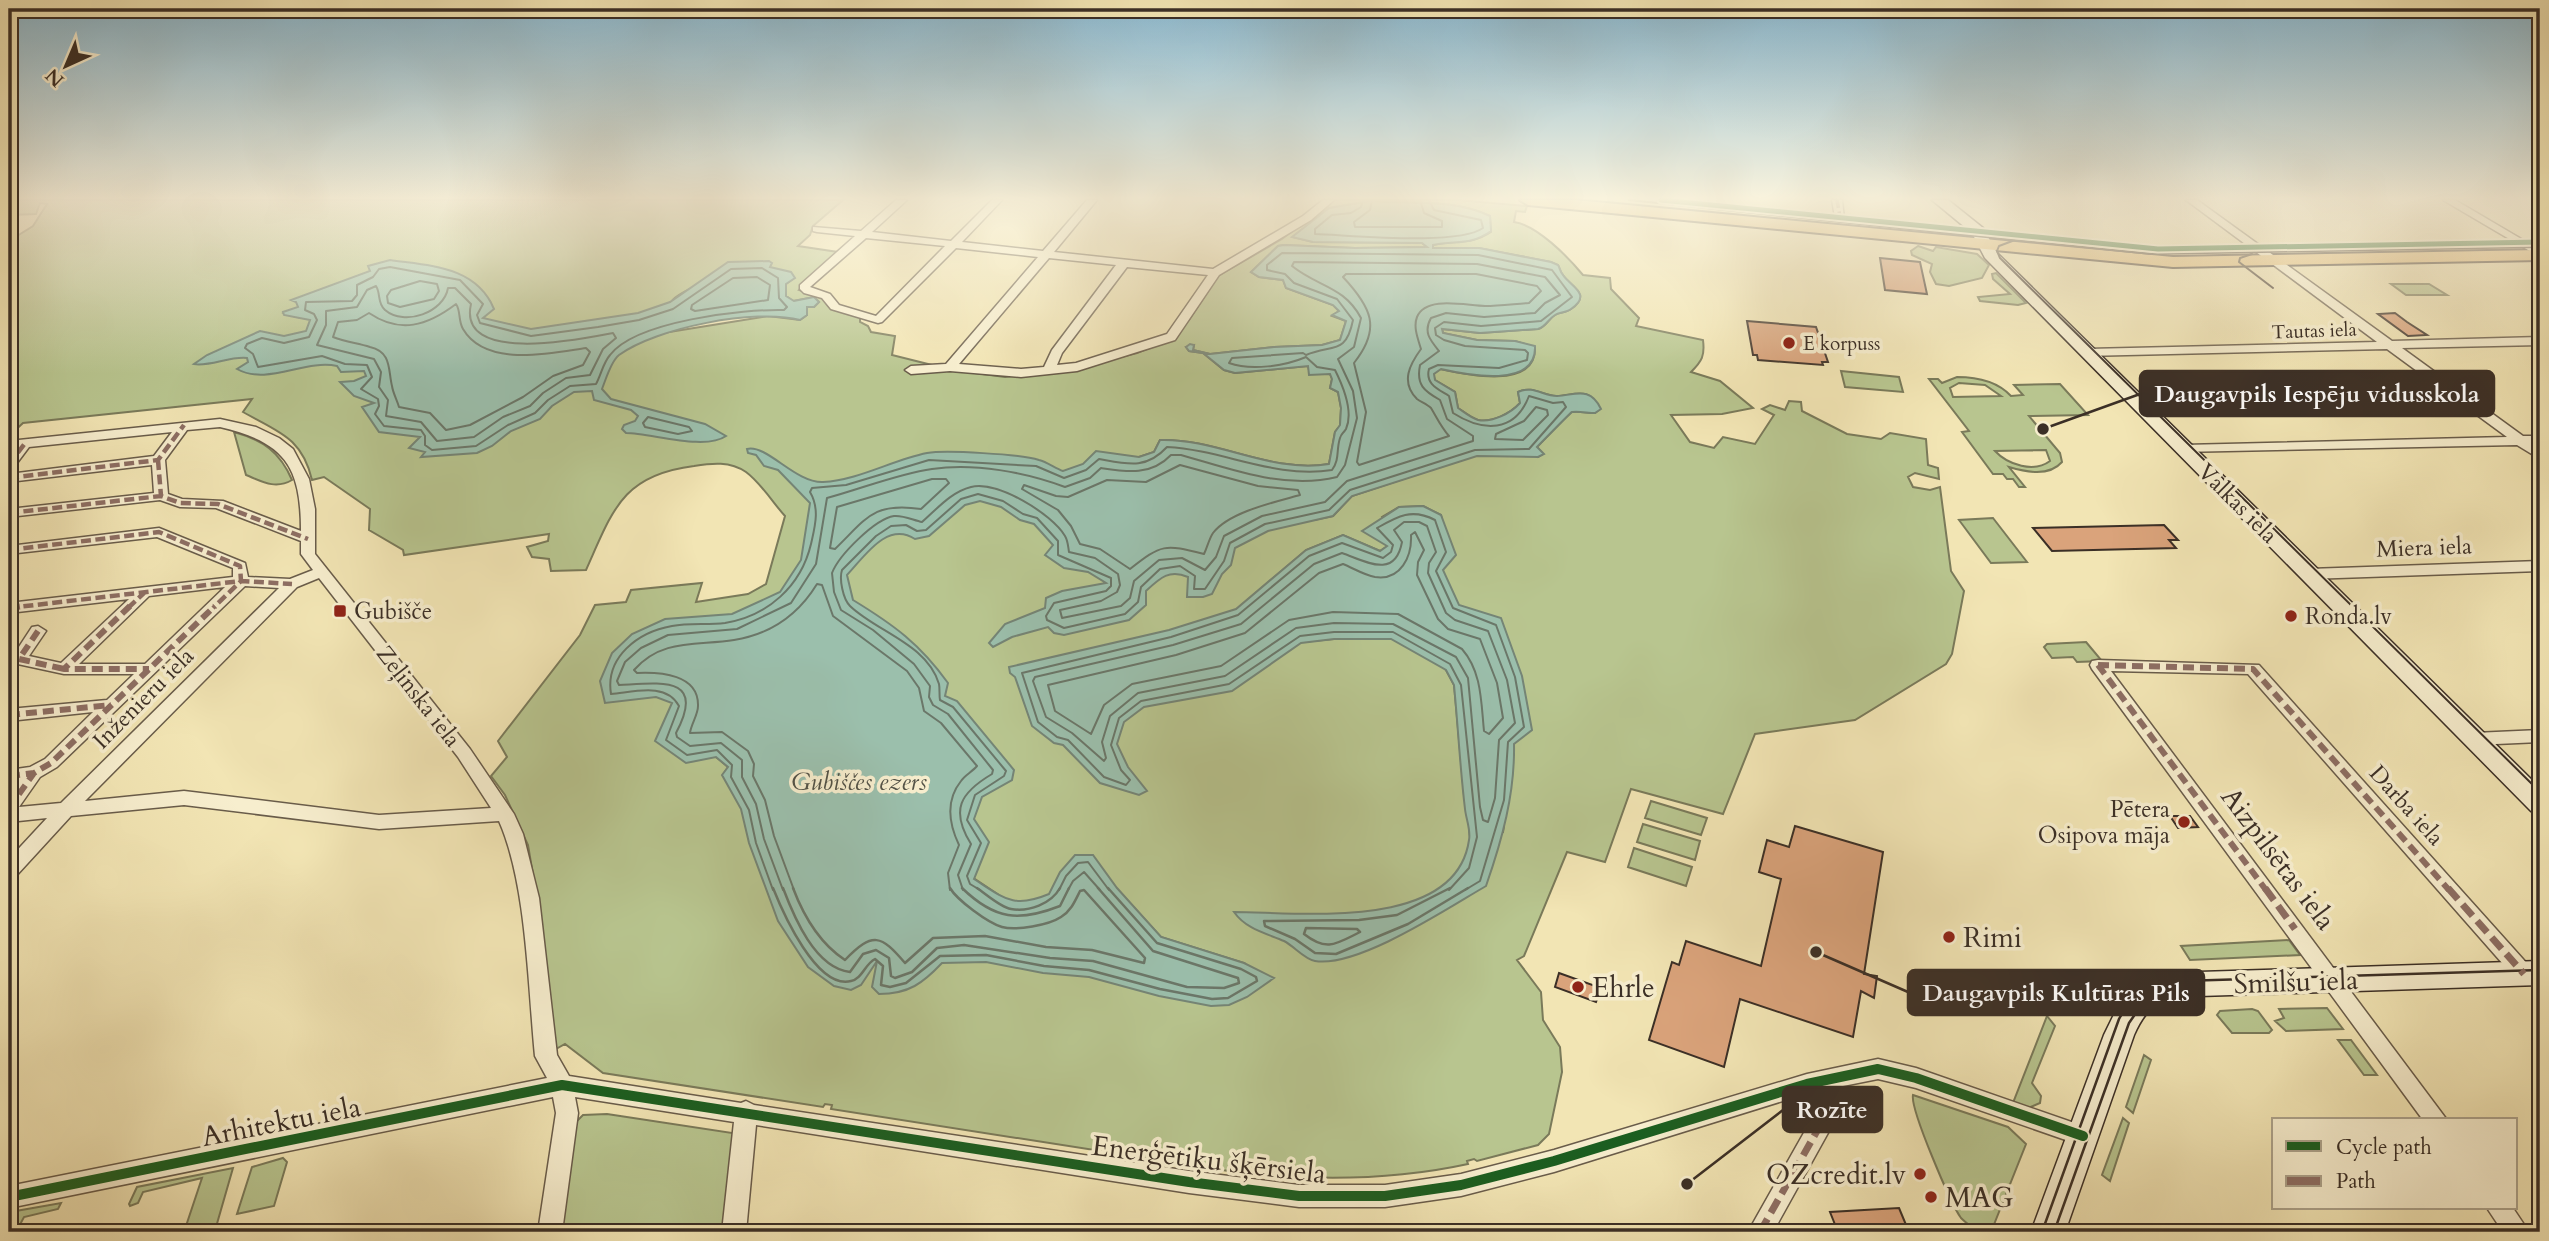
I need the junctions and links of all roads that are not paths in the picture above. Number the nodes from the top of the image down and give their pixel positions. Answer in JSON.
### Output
{"nodes":[{"id":1,"x":837,"y":258,"type":"edge"},
{"id":2,"x":939,"y":258,"type":"edge"},
{"id":3,"x":1044,"y":258,"type":"edge"},
{"id":4,"x":1071,"y":258,"type":"edge"},
{"id":5,"x":1240,"y":258,"type":"edge"},
{"id":6,"x":1993,"y":258,"type":"edge"},
{"id":7,"x":2130,"y":258,"type":"edge"},
{"id":8,"x":2273,"y":258,"type":"edge"},
{"id":9,"x":2393,"y":258,"type":"edge"},
{"id":10,"x":2277,"y":261,"type":"junction"},
{"id":11,"x":1123,"y":264,"type":"junction"},
{"id":12,"x":1215,"y":273,"type":"junction"},
{"id":13,"x":2540,"y":341,"type":"edge"},
{"id":14,"x":2393,"y":345,"type":"junction"},
{"id":15,"x":2088,"y":353,"type":"junction"},
{"id":16,"x":950,"y":367,"type":"junction"},
{"id":17,"x":1049,"y":369,"type":"junction"},
{"id":18,"x":911,"y":370,"type":"dead end"},
{"id":19,"x":184,"y":425,"type":"junction"},
{"id":20,"x":2540,"y":440,"type":"edge"},
{"id":21,"x":2521,"y":441,"type":"junction"},
{"id":22,"x":26,"y":442,"type":"junction"},
{"id":23,"x":9,"y":444,"type":"edge"},
{"id":24,"x":2183,"y":449,"type":"junction"},
{"id":25,"x":2540,"y":455,"type":"edge"},
{"id":26,"x":158,"y":460,"type":"junction"},
{"id":27,"x":9,"y":464,"type":"edge"},
{"id":28,"x":9,"y":478,"type":"edge"},
{"id":29,"x":162,"y":496,"type":"junction"},
{"id":30,"x":9,"y":513,"type":"edge"},
{"id":31,"x":308,"y":539,"type":"junction"},
{"id":32,"x":9,"y":550,"type":"edge"},
{"id":33,"x":2540,"y":566,"type":"edge"},
{"id":34,"x":322,"y":572,"type":"junction"},
{"id":35,"x":2309,"y":574,"type":"junction"},
{"id":36,"x":241,"y":581,"type":"junction"},
{"id":37,"x":292,"y":584,"type":"junction"},
{"id":38,"x":145,"y":592,"type":"junction"},
{"id":39,"x":9,"y":608,"type":"edge"},
{"id":40,"x":38,"y":631,"type":"dead end"},
{"id":41,"x":16,"y":654,"type":"edge"},
{"id":42,"x":2098,"y":665,"type":"joint"},
{"id":43,"x":64,"y":669,"type":"junction"},
{"id":44,"x":149,"y":669,"type":"junction"},
{"id":45,"x":111,"y":705,"type":"junction"},
{"id":46,"x":9,"y":715,"type":"edge"},
{"id":47,"x":2540,"y":736,"type":"edge"},
{"id":48,"x":2474,"y":739,"type":"junction"},
{"id":49,"x":34,"y":774,"type":"junction"},
{"id":50,"x":9,"y":776,"type":"edge"},
{"id":51,"x":2540,"y":804,"type":"edge"},
{"id":52,"x":9,"y":808,"type":"edge"},
{"id":53,"x":65,"y":810,"type":"junction"},
{"id":54,"x":505,"y":814,"type":"junction"},
{"id":55,"x":9,"y":815,"type":"edge"},
{"id":56,"x":9,"y":871,"type":"edge"},
{"id":57,"x":2532,"y":973,"type":"edge"},
{"id":58,"x":2334,"y":980,"type":"junction"},
{"id":59,"x":1807,"y":1084,"type":"junction"},
{"id":60,"x":562,"y":1085,"type":"junction"},
{"id":61,"x":746,"y":1111,"type":"junction"},
{"id":62,"x":2435,"y":1118,"type":"edge"},
{"id":63,"x":2083,"y":1136,"type":"junction"},
{"id":64,"x":9,"y":1197,"type":"edge"},
{"id":65,"x":2500,"y":1210,"type":"edge"},
{"id":66,"x":550,"y":1232,"type":"edge"},
{"id":67,"x":734,"y":1232,"type":"edge"},
{"id":68,"x":1760,"y":1232,"type":"edge"},
{"id":69,"x":2048,"y":1232,"type":"edge"},
{"id":70,"x":2517,"y":1232,"type":"edge"}],
"edges":[{"from":1,"to":2,"type":"street"},
{"from":3,"to":16,"type":"street"},
{"from":4,"to":11,"type":"street"},
{"from":5,"to":12,"type":"street"},
{"from":6,"to":15,"type":"street","name":"Valkas iela"},
{"from":7,"to":10,"type":"main road"},
{"from":8,"to":10,"type":"street"},
{"from":9,"to":10,"type":"main road"},
{"from":10,"to":14,"type":"street"},
{"from":11,"to":12,"type":"street"},
{"from":11,"to":17,"type":"street"},
{"from":12,"to":17,"type":"street"},
{"from":13,"to":14,"type":"street","name":"Tautas iela"},
{"from":14,"to":15,"type":"street","name":"Tautas iela"},
{"from":14,"to":21,"type":"street"},
{"from":15,"to":24,"type":"street","name":"Valkas iela"},
{"from":16,"to":17,"type":"street"},
{"from":16,"to":18,"type":"street"},
{"from":19,"to":22,"type":"street","name":"Zeļinska iela"},
{"from":19,"to":26,"type":"street"},
{"from":19,"to":31,"type":"street","name":"Zeļinska iela"},
{"from":20,"to":21,"type":"street"},
{"from":21,"to":24,"type":"street"},
{"from":21,"to":25,"type":"street"},
{"from":22,"to":23,"type":"street","name":"Zeļinska iela"},
{"from":22,"to":27,"type":"street"},
{"from":24,"to":35,"type":"street","name":"Valkas iela"},
{"from":26,"to":28,"type":"street"},
{"from":26,"to":29,"type":"street"},
{"from":29,"to":30,"type":"street"},
{"from":29,"to":31,"type":"street"},
{"from":31,"to":34,"type":"street","name":"Zeļinska iela"},
{"from":32,"to":36,"type":"street"},
{"from":33,"to":35,"type":"street","name":"Miera iela"},
{"from":34,"to":37,"type":"street","name":"Inženieru iela"},
{"from":34,"to":54,"type":"street","name":"Zeļinska iela"},
{"from":35,"to":48,"type":"street","name":"Valkas iela"},
{"from":36,"to":37,"type":"street"},
{"from":36,"to":38,"type":"street"},
{"from":36,"to":44,"type":"street"},
{"from":37,"to":53,"type":"street","name":"Inženieru iela"},
{"from":38,"to":39,"type":"street"},
{"from":38,"to":43,"type":"street"},
{"from":40,"to":41,"type":"street"},
{"from":41,"to":43,"type":"street"},
{"from":42,"to":57,"type":"street","name":"Darba iela"},
{"from":42,"to":58,"type":"street","name":"Aizpilsētas iela"},
{"from":43,"to":44,"type":"street"},
{"from":44,"to":45,"type":"street"},
{"from":45,"to":46,"type":"street"},
{"from":45,"to":49,"type":"street"},
{"from":47,"to":48,"type":"street"},
{"from":48,"to":51,"type":"street","name":"Valkas iela"},
{"from":49,"to":50,"type":"street"},
{"from":49,"to":52,"type":"street"},
{"from":53,"to":54,"type":"street"},
{"from":53,"to":55,"type":"street"},
{"from":53,"to":56,"type":"street","name":"Inženieru iela"},
{"from":54,"to":60,"type":"street","name":"Zeļinska iela"},
{"from":57,"to":58,"type":"street","name":"Smilšu iela"},
{"from":58,"to":62,"type":"street","name":"Aizpilsētas iela"},
{"from":58,"to":63,"type":"street","name":"Smilšu iela"},
{"from":59,"to":61,"type":"street","name":"Enerģētiķu šķērsiela"},
{"from":59,"to":63,"type":"street","name":"Enerģētiķu šķērsiela"},
{"from":59,"to":68,"type":"street"},
{"from":60,"to":61,"type":"street","name":"Enerģētiķu šķērsiela"},
{"from":60,"to":64,"type":"street","name":"Arhitektu iela"},
{"from":60,"to":66,"type":"street","name":"Zeļinska iela"},
{"from":61,"to":67,"type":"street"},
{"from":63,"to":69,"type":"street","name":"Smilšu iela"},
{"from":65,"to":70,"type":"street"}]}
